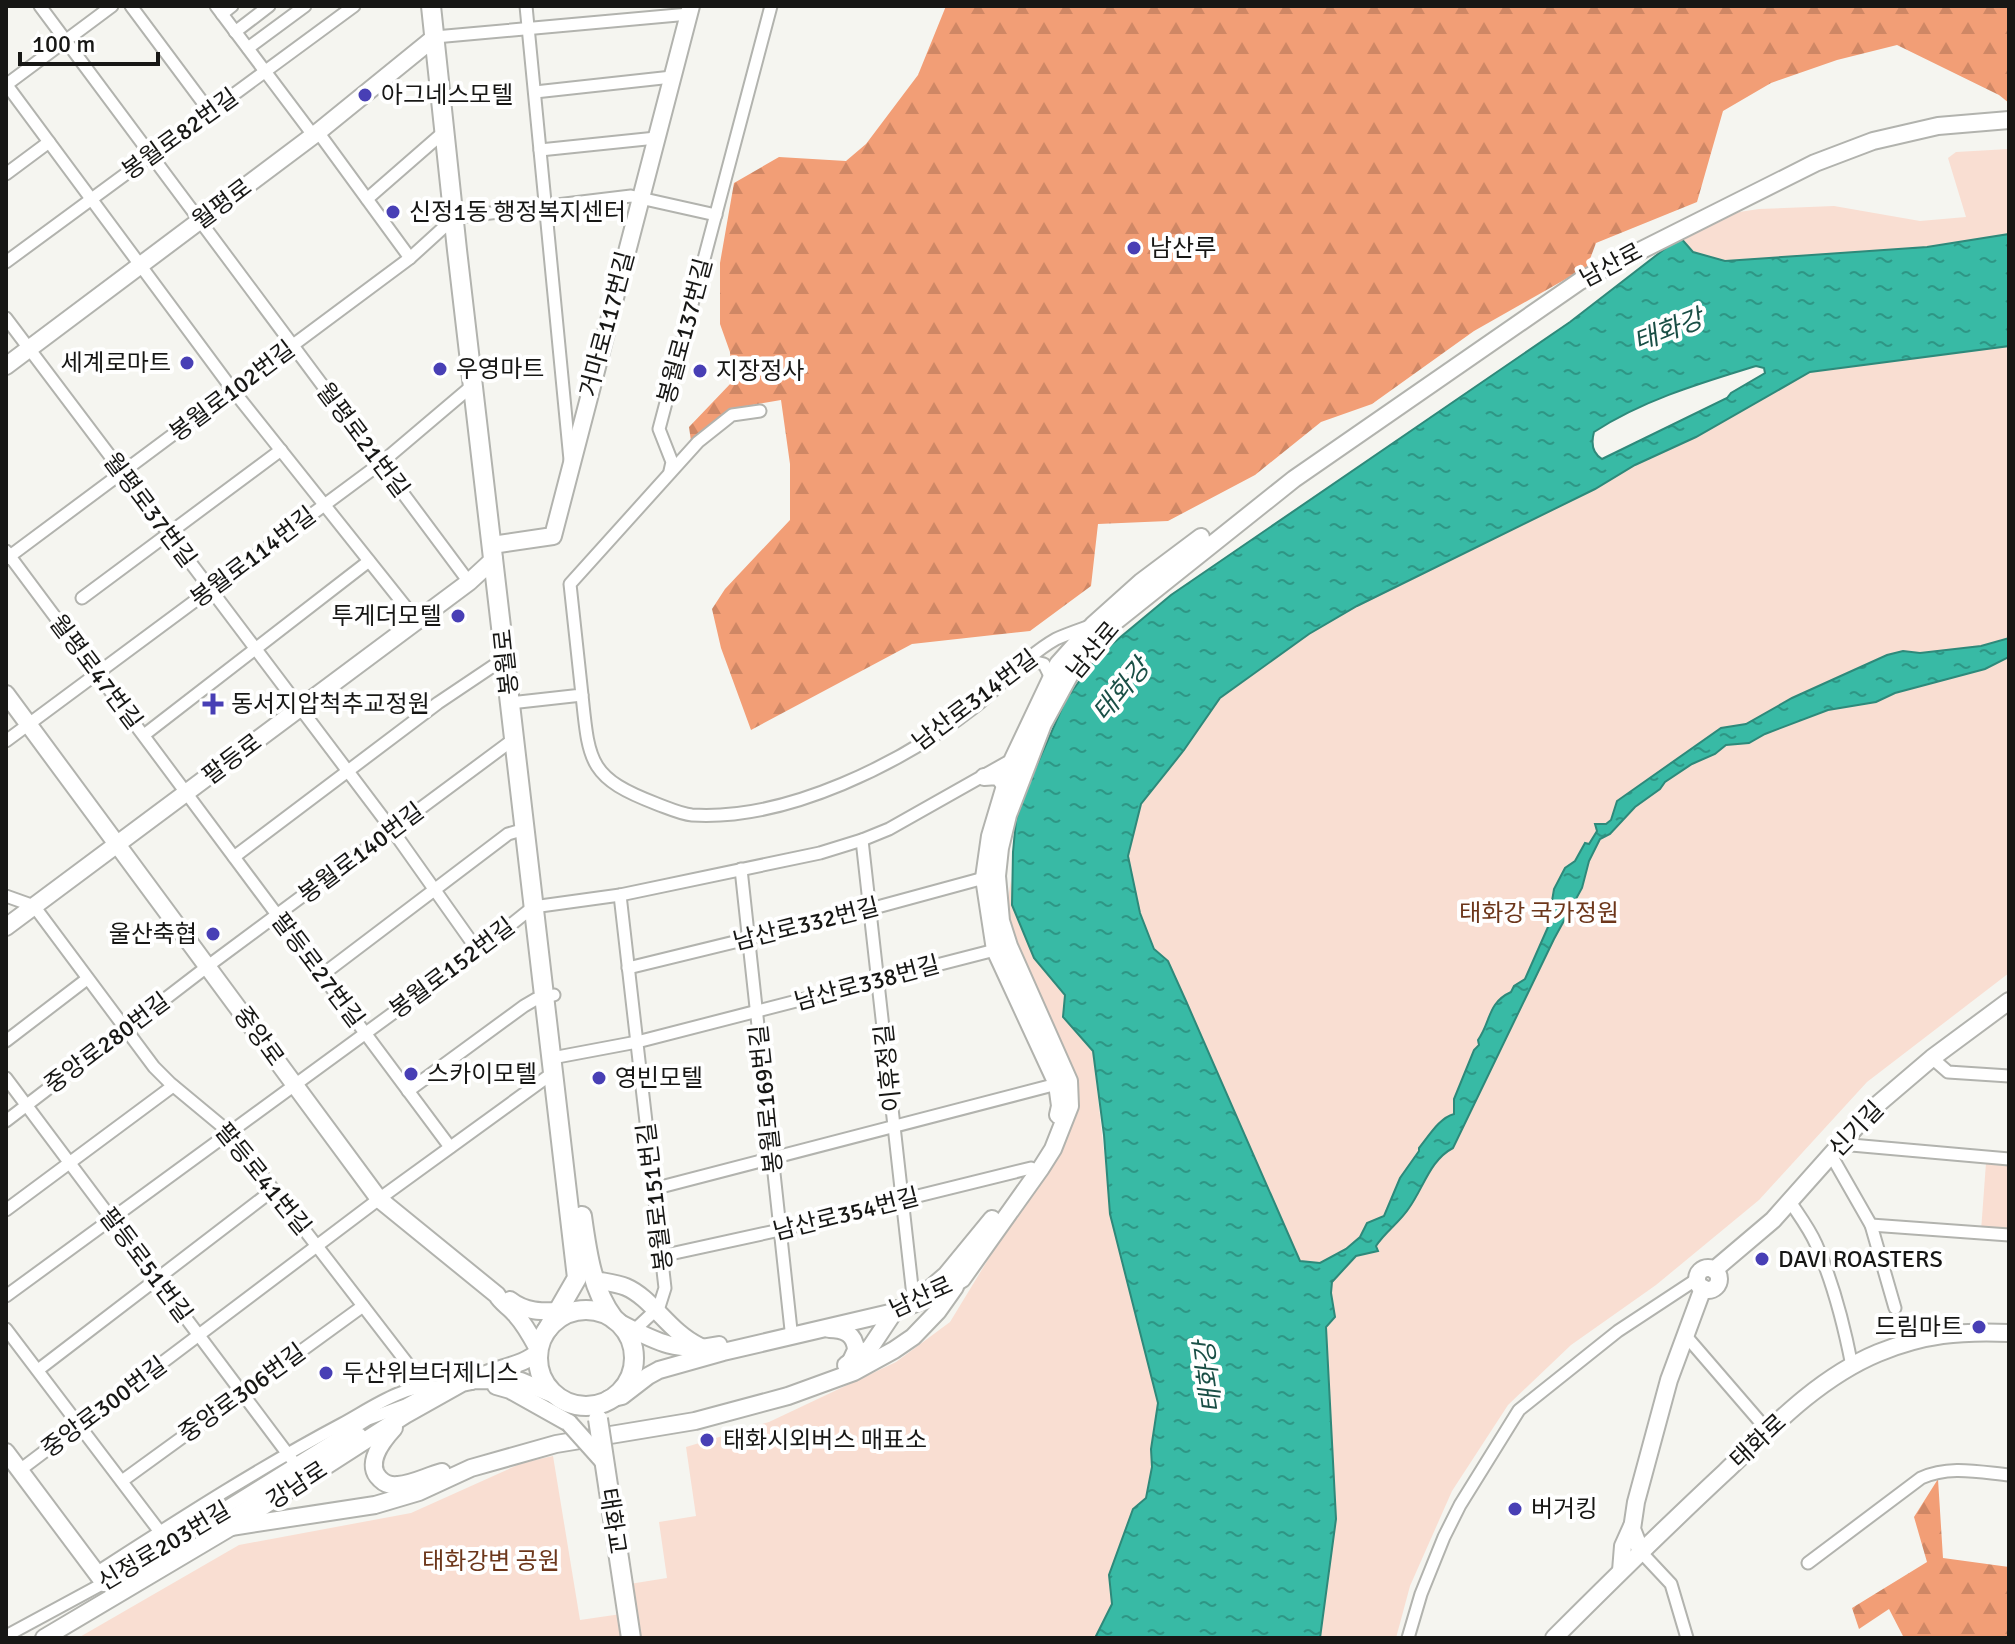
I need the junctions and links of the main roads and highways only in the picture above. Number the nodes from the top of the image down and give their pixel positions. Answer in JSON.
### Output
{"nodes":[{"id":1,"x":431,"y":6,"type":"edge"},
{"id":2,"x":444,"y":6,"type":"edge"},
{"id":3,"x":690,"y":10,"type":"edge"},
{"id":4,"x":441,"y":37,"type":"junction"},
{"id":5,"x":2009,"y":112,"type":"edge"},
{"id":6,"x":2009,"y":120,"type":"edge"},
{"id":7,"x":460,"y":217,"type":"junction"},
{"id":8,"x":463,"y":249,"type":"junction"},
{"id":9,"x":6,"y":366,"type":"edge"},
{"id":10,"x":496,"y":549,"type":"junction"},
{"id":11,"x":6,"y":694,"type":"edge"},
{"id":12,"x":515,"y":702,"type":"junction"},
{"id":13,"x":984,"y":777,"type":"road end"},
{"id":14,"x":1005,"y":785,"type":"junction"},
{"id":15,"x":118,"y":844,"type":"junction"},
{"id":16,"x":538,"y":906,"type":"junction"},
{"id":17,"x":6,"y":927,"type":"edge"},
{"id":18,"x":2009,"y":1001,"type":"edge"},
{"id":19,"x":556,"y":1062,"type":"junction"},
{"id":20,"x":962,"y":1279,"type":"junction"},
{"id":21,"x":595,"y":1280,"type":"junction"},
{"id":22,"x":497,"y":1295,"type":"junction"},
{"id":23,"x":890,"y":1308,"type":"junction"},
{"id":24,"x":556,"y":1311,"type":"junction"},
{"id":25,"x":578,"y":1311,"type":"junction"},
{"id":26,"x":615,"y":1320,"type":"junction"},
{"id":27,"x":547,"y":1330,"type":"junction"},
{"id":28,"x":816,"y":1330,"type":"junction"},
{"id":29,"x":631,"y":1333,"type":"junction"},
{"id":30,"x":2009,"y":1333,"type":"edge"},
{"id":31,"x":701,"y":1347,"type":"junction"},
{"id":32,"x":894,"y":1350,"type":"junction"},
{"id":33,"x":539,"y":1351,"type":"junction"},
{"id":34,"x":850,"y":1363,"type":"junction"},
{"id":35,"x":467,"y":1382,"type":"junction"},
{"id":36,"x":788,"y":1396,"type":"junction"},
{"id":37,"x":559,"y":1397,"type":"junction"},
{"id":38,"x":601,"y":1408,"type":"junction"},
{"id":39,"x":404,"y":1410,"type":"junction"},
{"id":40,"x":6,"y":1452,"type":"edge"},
{"id":41,"x":603,"y":1461,"type":"junction"},
{"id":42,"x":471,"y":1468,"type":"junction"},
{"id":43,"x":1632,"y":1526,"type":"junction"},
{"id":44,"x":231,"y":1527,"type":"junction"},
{"id":45,"x":1641,"y":1552,"type":"junction"},
{"id":46,"x":1621,"y":1571,"type":"junction"},
{"id":47,"x":100,"y":1578,"type":"road end"},
{"id":48,"x":44,"y":1638,"type":"edge"},
{"id":49,"x":631,"y":1638,"type":"edge"},
{"id":50,"x":1554,"y":1638,"type":"edge"}],
"edges":[{"from":1,"to":4,"type":"main road","name":"봉월로"},
{"from":2,"to":4,"type":"main road"},
{"from":3,"to":10,"type":"main road","name":"거마로117번길"},
{"from":4,"to":7,"type":"main road"},
{"from":4,"to":7,"type":"main road","name":"봉월로"},
{"from":4,"to":9,"type":"main road","name":"월평로"},
{"from":5,"to":14,"type":"main road","name":"남산로"},
{"from":6,"to":20,"type":"main road","name":"남산로"},
{"from":7,"to":8,"type":"main road","name":"봉월로"},
{"from":8,"to":10,"type":"main road"},
{"from":8,"to":10,"type":"main road","name":"봉월로"},
{"from":10,"to":12,"type":"main road"},
{"from":10,"to":12,"type":"main road","name":"봉월로"},
{"from":10,"to":15,"type":"main road","name":"팔등로"},
{"from":11,"to":15,"type":"main road","name":"중앙로"},
{"from":12,"to":16,"type":"main road"},
{"from":12,"to":16,"type":"main road","name":"봉월로"},
{"from":13,"to":14,"type":"main road"},
{"from":14,"to":23,"type":"main road","name":"남산로"},
{"from":15,"to":17,"type":"main road","name":"팔등로"},
{"from":15,"to":22,"type":"main road","name":"중앙로"},
{"from":16,"to":19,"type":"main road"},
{"from":18,"to":43,"type":"main road","name":"신기길"},
{"from":19,"to":21,"type":"main road"},
{"from":19,"to":24,"type":"main road"},
{"from":20,"to":23,"type":"main road","name":"남산로"},
{"from":20,"to":32,"type":"main road"},
{"from":21,"to":26,"type":"main road"},
{"from":21,"to":31,"type":"main road"},
{"from":22,"to":24,"type":"main road"},
{"from":22,"to":33,"type":"main road","name":"중앙로"},
{"from":23,"to":28,"type":"main road","name":"남산로"},
{"from":23,"to":31,"type":"main road","name":"남산로"},
{"from":23,"to":32,"type":"main road"},
{"from":23,"to":34,"type":"main road","name":"남산로"},
{"from":24,"to":25,"type":"main road"},
{"from":24,"to":27,"type":"main road"},
{"from":25,"to":26,"type":"main road"},
{"from":25,"to":27,"type":"main road"},
{"from":26,"to":29,"type":"main road"},
{"from":27,"to":33,"type":"main road"},
{"from":28,"to":34,"type":"main road"},
{"from":28,"to":38,"type":"main road","name":"남산로"},
{"from":29,"to":31,"type":"main road","name":"남산로"},
{"from":29,"to":38,"type":"main road"},
{"from":30,"to":45,"type":"main road","name":"태화로"},
{"from":32,"to":36,"type":"main road"},
{"from":33,"to":35,"type":"main road"},
{"from":33,"to":37,"type":"main road"},
{"from":34,"to":36,"type":"main road"},
{"from":35,"to":37,"type":"main road","name":"강남로"},
{"from":35,"to":39,"type":"main road","name":"강남로"},
{"from":35,"to":41,"type":"main road","bridge":true},
{"from":36,"to":42,"type":"main road"},
{"from":37,"to":38,"type":"main road"},
{"from":38,"to":41,"type":"main road","name":"태화교","bridge":true},
{"from":39,"to":42,"type":"main road"},
{"from":39,"to":44,"type":"main road","name":"강남로"},
{"from":40,"to":47,"type":"main road"},
{"from":41,"to":49,"type":"main road","name":"태화교","bridge":true},
{"from":42,"to":44,"type":"main road"},
{"from":43,"to":45,"type":"main road"},
{"from":43,"to":46,"type":"main road"},
{"from":44,"to":48,"type":"main road","name":"강남로"},
{"from":45,"to":46,"type":"main road","name":"태화로"},
{"from":46,"to":50,"type":"main road","name":"태화로"}]}
